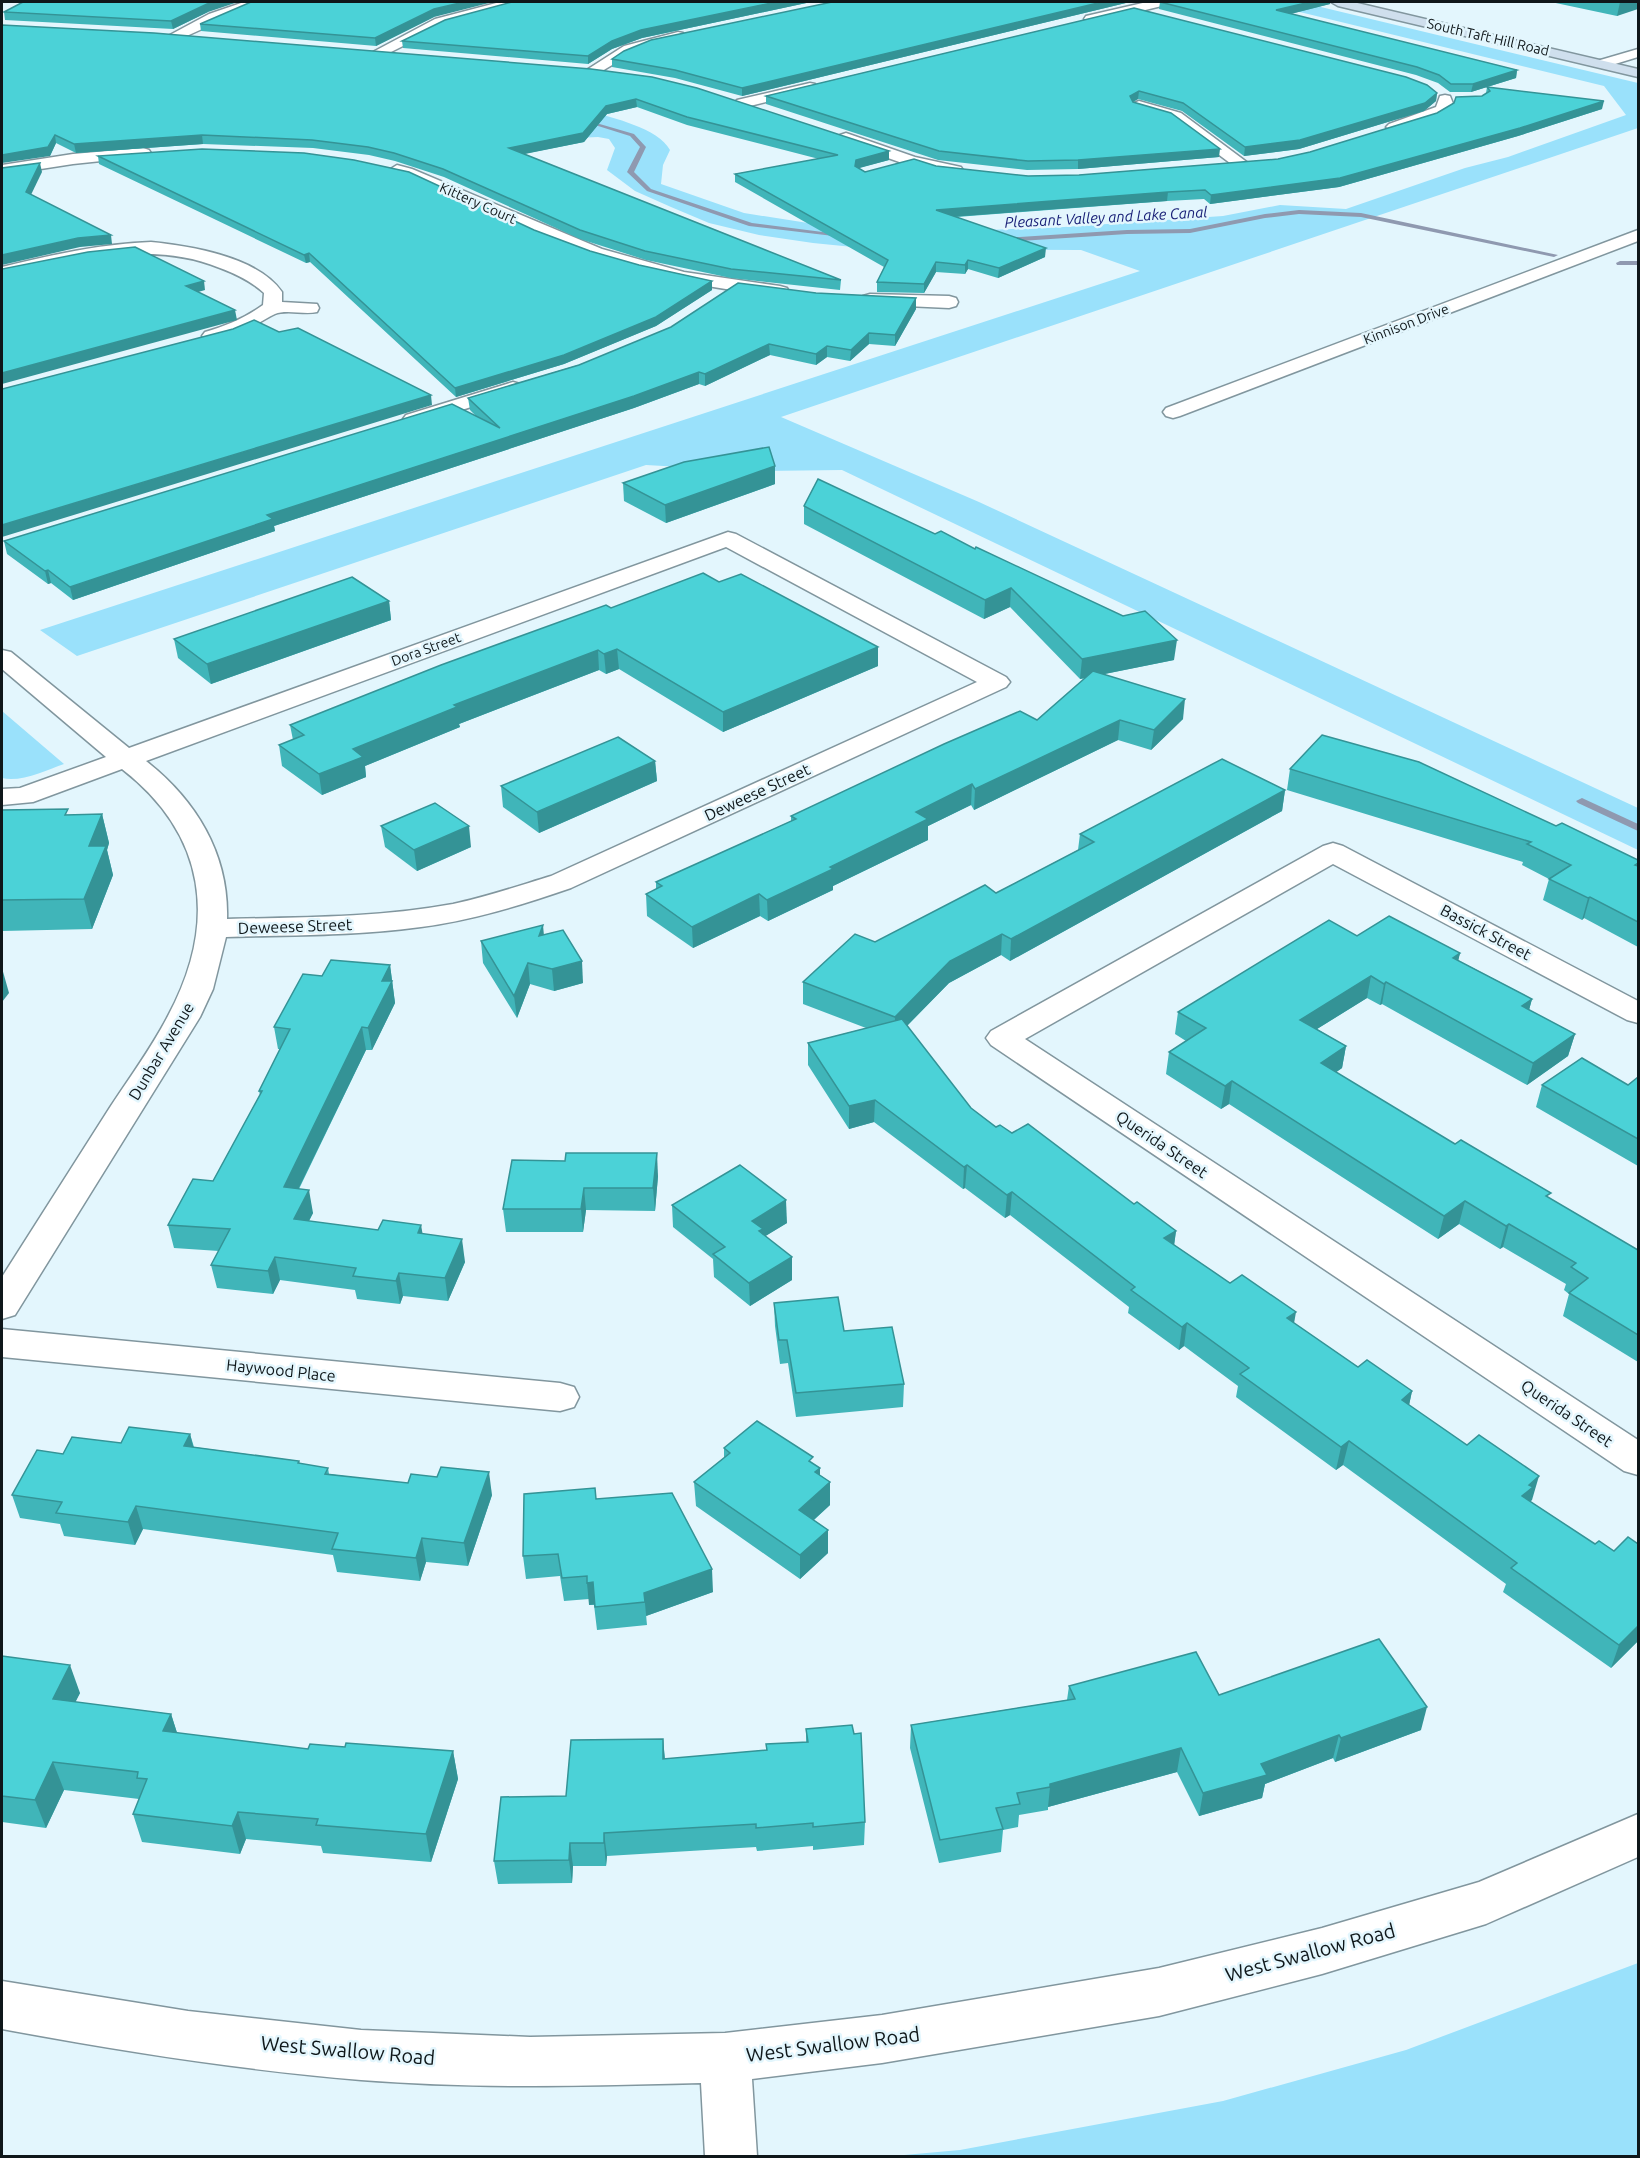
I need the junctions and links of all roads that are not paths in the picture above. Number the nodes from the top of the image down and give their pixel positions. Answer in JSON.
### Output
{"nodes":[{"id":1,"x":255,"y":2,"type":"edge"},
{"id":2,"x":513,"y":2,"type":"edge"},
{"id":3,"x":1104,"y":2,"type":"edge"},
{"id":4,"x":1338,"y":2,"type":"edge"},
{"id":5,"x":1381,"y":2,"type":"edge"},
{"id":6,"x":1132,"y":9,"type":"junction"},
{"id":7,"x":1161,"y":9,"type":"edge"},
{"id":8,"x":1072,"y":23,"type":"edge"},
{"id":9,"x":155,"y":34,"type":"edge"},
{"id":10,"x":687,"y":34,"type":"edge"},
{"id":11,"x":175,"y":36,"type":"junction"},
{"id":12,"x":211,"y":39,"type":"edge"},
{"id":13,"x":1638,"y":52,"type":"edge"},
{"id":14,"x":413,"y":56,"type":"edge"},
{"id":15,"x":1621,"y":58,"type":"junction"},
{"id":16,"x":1638,"y":62,"type":"edge"},
{"id":17,"x":1602,"y":64,"type":"junction"},
{"id":18,"x":1638,"y":73,"type":"edge"},
{"id":19,"x":616,"y":74,"type":"edge"},
{"id":20,"x":828,"y":82,"type":"edge"},
{"id":21,"x":1432,"y":88,"type":"edge"},
{"id":22,"x":1139,"y":106,"type":"edge"},
{"id":23,"x":764,"y":111,"type":"edge"},
{"id":24,"x":1377,"y":132,"type":"edge"},
{"id":25,"x":832,"y":134,"type":"edge"},
{"id":26,"x":157,"y":148,"type":"edge"},
{"id":27,"x":912,"y":161,"type":"junction"},
{"id":28,"x":1259,"y":162,"type":"edge"},
{"id":29,"x":1240,"y":163,"type":"junction"},
{"id":30,"x":433,"y":164,"type":"edge"},
{"id":31,"x":1217,"y":165,"type":"edge"},
{"id":32,"x":885,"y":167,"type":"edge"},
{"id":33,"x":385,"y":168,"type":"edge"},
{"id":34,"x":2,"y":170,"type":"edge"},
{"id":35,"x":406,"y":172,"type":"junction"},
{"id":36,"x":975,"y":173,"type":"edge"},
{"id":37,"x":1638,"y":234,"type":"edge"},
{"id":38,"x":2,"y":272,"type":"edge"},
{"id":39,"x":735,"y":286,"type":"junction"},
{"id":40,"x":796,"y":294,"type":"edge"},
{"id":41,"x":849,"y":298,"type":"edge"},
{"id":42,"x":712,"y":302,"type":"edge"},
{"id":43,"x":949,"y":302,"type":"dead end"},
{"id":44,"x":272,"y":308,"type":"junction"},
{"id":45,"x":310,"y":308,"type":"dead end"},
{"id":46,"x":193,"y":341,"type":"edge"},
{"id":47,"x":537,"y":380,"type":"edge"},
{"id":48,"x":1173,"y":412,"type":"dead end"},
{"id":49,"x":389,"y":426,"type":"edge"},
{"id":50,"x":728,"y":539,"type":"joint"},
{"id":51,"x":2,"y":657,"type":"edge"},
{"id":52,"x":124,"y":759,"type":"junction"},
{"id":53,"x":2,"y":797,"type":"edge"},
{"id":54,"x":1333,"y":852,"type":"joint"},
{"id":55,"x":213,"y":928,"type":"junction"},
{"id":56,"x":1638,"y":1013,"type":"edge"},
{"id":57,"x":2,"y":1306,"type":"edge"},
{"id":58,"x":2,"y":1343,"type":"edge"},
{"id":59,"x":560,"y":1397,"type":"dead end"},
{"id":60,"x":1638,"y":1460,"type":"edge"},
{"id":61,"x":1638,"y":1835,"type":"edge"},
{"id":62,"x":2,"y":2005,"type":"edge"},
{"id":63,"x":725,"y":2058,"type":"junction"},
{"id":64,"x":731,"y":2157,"type":"edge"}],
"edges":[{"from":1,"to":11,"type":"street"},
{"from":2,"to":14,"type":"street"},
{"from":3,"to":6,"type":"street"},
{"from":4,"to":17,"type":"main road","name":"South Taft Hill Road"},
{"from":5,"to":15,"type":"main road","name":"South Taft Hill Road"},
{"from":6,"to":7,"type":"street"},
{"from":6,"to":8,"type":"street"},
{"from":9,"to":11,"type":"street"},
{"from":10,"to":19,"type":"street"},
{"from":11,"to":12,"type":"street"},
{"from":13,"to":15,"type":"street"},
{"from":15,"to":16,"type":"main road","name":"South Taft Hill Road"},
{"from":15,"to":17,"type":"street"},
{"from":17,"to":18,"type":"main road","name":"South Taft Hill Road"},
{"from":20,"to":23,"type":"street"},
{"from":21,"to":24,"type":"street"},
{"from":22,"to":29,"type":"street"},
{"from":25,"to":27,"type":"street"},
{"from":26,"to":34,"type":"street"},
{"from":27,"to":32,"type":"street"},
{"from":27,"to":36,"type":"street"},
{"from":28,"to":29,"type":"street"},
{"from":29,"to":31,"type":"street"},
{"from":30,"to":35,"type":"street"},
{"from":33,"to":35,"type":"street","name":"Kittery Court"},
{"from":35,"to":39,"type":"street","name":"Kittery Court"},
{"from":37,"to":48,"type":"street","name":"Kinnison Drive"},
{"from":38,"to":44,"type":"street"},
{"from":39,"to":40,"type":"street","name":"Kittery Court"},
{"from":39,"to":42,"type":"street"},
{"from":41,"to":43,"type":"street"},
{"from":44,"to":45,"type":"street"},
{"from":44,"to":46,"type":"street"},
{"from":47,"to":49,"type":"street"},
{"from":50,"to":52,"type":"street","name":"Dora Street"},
{"from":50,"to":55,"type":"street","name":"Deweese Street"},
{"from":51,"to":52,"type":"street","name":"Dunbar Avenue"},
{"from":52,"to":53,"type":"street"},
{"from":52,"to":55,"type":"street","name":"Dunbar Avenue"},
{"from":54,"to":56,"type":"street","name":"Bassick Street"},
{"from":54,"to":60,"type":"street","name":"Querida Street"},
{"from":55,"to":57,"type":"street","name":"Dunbar Avenue"},
{"from":58,"to":59,"type":"street","name":"Haywood Place"},
{"from":61,"to":63,"type":"street","name":"West Swallow Road"},
{"from":62,"to":63,"type":"street","name":"West Swallow Road"},
{"from":63,"to":64,"type":"street"}]}
